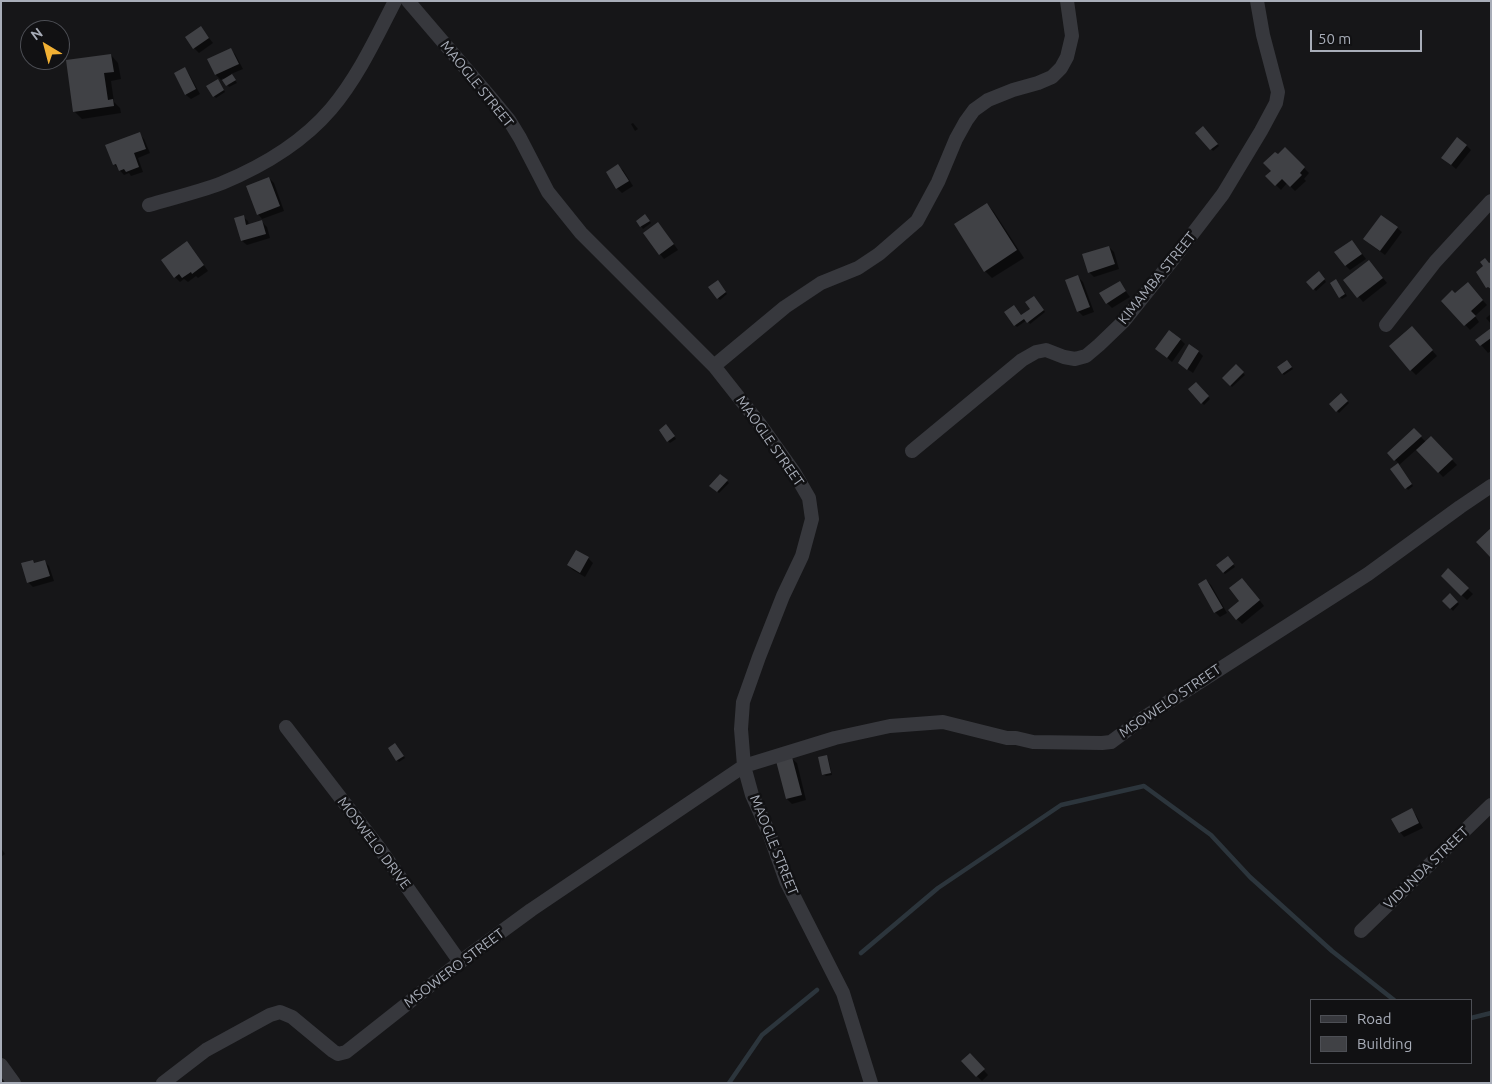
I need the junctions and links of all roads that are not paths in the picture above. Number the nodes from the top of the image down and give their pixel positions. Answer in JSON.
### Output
{"nodes":[{"id":1,"x":395,"y":1,"type":"edge"},
{"id":2,"x":408,"y":1,"type":"edge"},
{"id":3,"x":1067,"y":1,"type":"edge"},
{"id":4,"x":1257,"y":1,"type":"edge"},
{"id":5,"x":1491,"y":201,"type":"edge"},
{"id":6,"x":149,"y":205,"type":"dead end"},
{"id":7,"x":1386,"y":325,"type":"dead end"},
{"id":8,"x":714,"y":366,"type":"junction"},
{"id":9,"x":912,"y":451,"type":"dead end"},
{"id":10,"x":1491,"y":486,"type":"edge"},
{"id":11,"x":286,"y":727,"type":"dead end"},
{"id":12,"x":744,"y":766,"type":"junction"},
{"id":13,"x":1491,"y":805,"type":"edge"},
{"id":14,"x":1361,"y":931,"type":"dead end"},
{"id":15,"x":460,"y":962,"type":"junction"},
{"id":16,"x":1,"y":1065,"type":"edge"},
{"id":17,"x":14,"y":1083,"type":"edge"},
{"id":18,"x":163,"y":1083,"type":"edge"},
{"id":19,"x":871,"y":1083,"type":"edge"}],
"edges":[{"from":1,"to":6,"type":"street"},
{"from":2,"to":8,"type":"street","name":"MAOGLE STREET"},
{"from":3,"to":8,"type":"street"},
{"from":4,"to":9,"type":"street","name":"KIMAMBA STREET"},
{"from":5,"to":7,"type":"street"},
{"from":8,"to":12,"type":"street","name":"MAOGLE STREET"},
{"from":10,"to":12,"type":"street","name":"MSOWELO STREET"},
{"from":11,"to":15,"type":"street","name":"MOSWELO DRIVE"},
{"from":12,"to":15,"type":"street","name":"MSOWERO STREET"},
{"from":12,"to":19,"type":"street","name":"MAOGLE STREET"},
{"from":13,"to":14,"type":"street","name":"VIDUNDA STREET"},
{"from":15,"to":18,"type":"street","name":"MSOWERO STREET"},
{"from":16,"to":17,"type":"street"}]}
